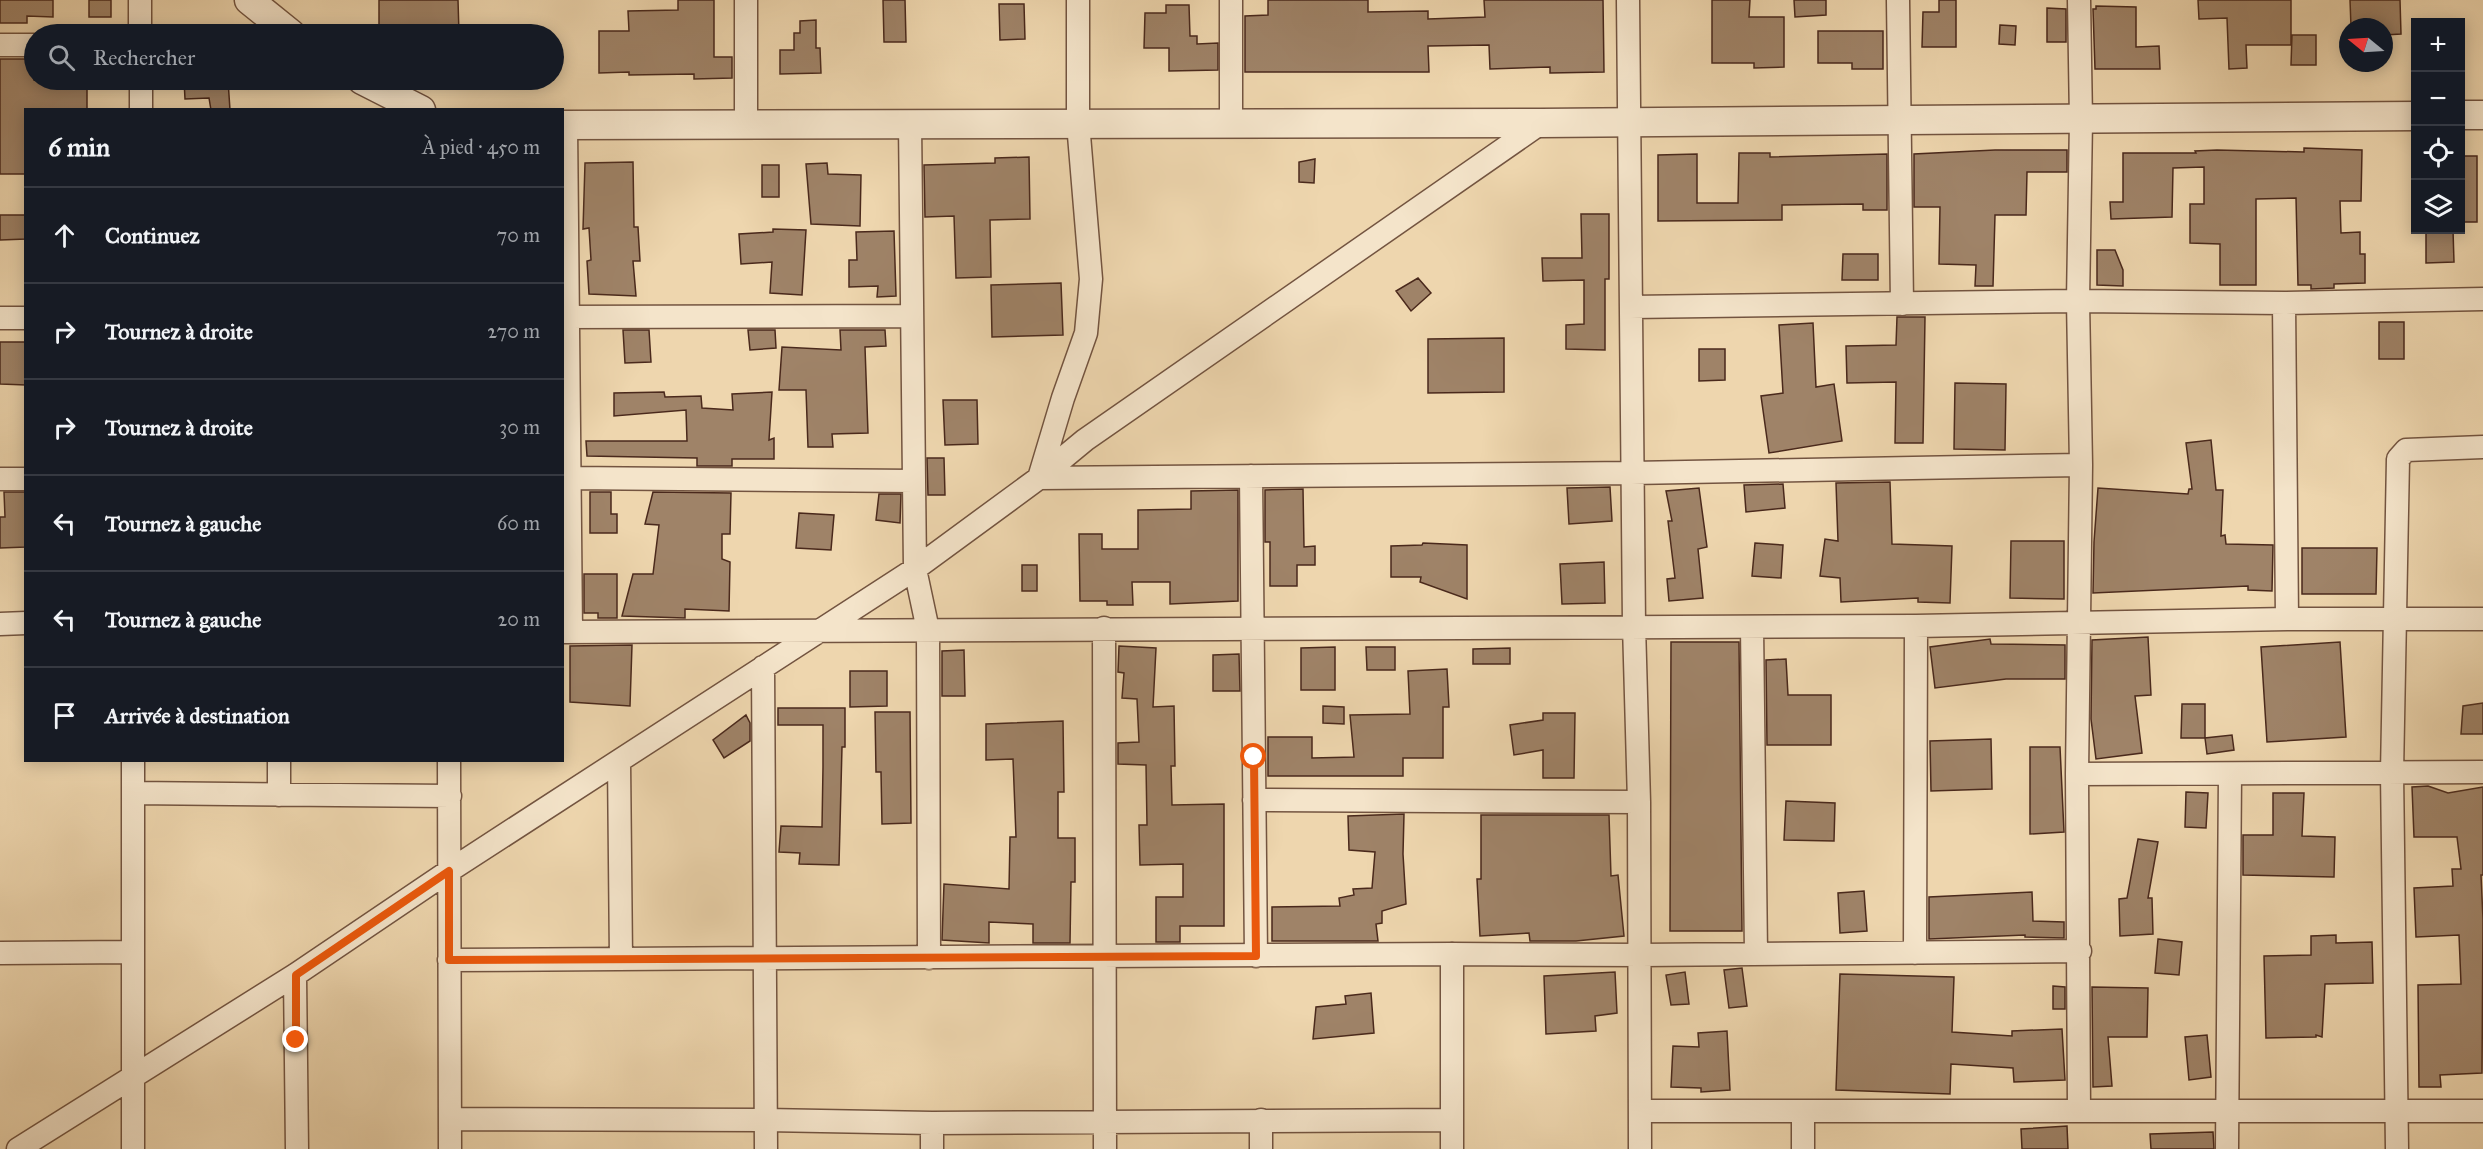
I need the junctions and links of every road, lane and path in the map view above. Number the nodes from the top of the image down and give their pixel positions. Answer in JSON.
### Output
{"nodes":[{"id":1,"x":140,"y":0,"type":"edge"},
{"id":2,"x":249,"y":0,"type":"edge"},
{"id":3,"x":746,"y":0,"type":"edge"},
{"id":4,"x":1078,"y":0,"type":"edge"},
{"id":5,"x":1231,"y":0,"type":"edge"},
{"id":6,"x":1628,"y":0,"type":"edge"},
{"id":7,"x":1898,"y":0,"type":"edge"},
{"id":8,"x":2079,"y":0,"type":"edge"},
{"id":9,"x":140,"y":24,"type":"edge"},
{"id":10,"x":279,"y":24,"type":"edge"},
{"id":11,"x":0,"y":45,"type":"edge"},
{"id":12,"x":24,"y":45,"type":"edge"},
{"id":13,"x":141,"y":90,"type":"edge"},
{"id":14,"x":382,"y":90,"type":"edge"},
{"id":15,"x":141,"y":108,"type":"edge"},
{"id":16,"x":417,"y":108,"type":"edge"},
{"id":17,"x":2465,"y":115,"type":"edge"},
{"id":18,"x":2483,"y":115,"type":"edge"},
{"id":19,"x":2411,"y":116,"type":"edge"},
{"id":20,"x":1901,"y":119,"type":"junction"},
{"id":21,"x":2081,"y":120,"type":"junction"},
{"id":22,"x":1630,"y":121,"type":"junction"},
{"id":23,"x":1231,"y":122,"type":"junction"},
{"id":24,"x":910,"y":123,"type":"junction"},
{"id":25,"x":1078,"y":123,"type":"junction"},
{"id":26,"x":1541,"y":123,"type":"junction"},
{"id":27,"x":746,"y":124,"type":"junction"},
{"id":28,"x":564,"y":125,"type":"edge"},
{"id":29,"x":565,"y":184,"type":"edge"},
{"id":30,"x":2483,"y":298,"type":"edge"},
{"id":31,"x":2078,"y":301,"type":"junction"},
{"id":32,"x":2284,"y":303,"type":"junction"},
{"id":33,"x":1902,"y":304,"type":"junction"},
{"id":34,"x":1631,"y":308,"type":"junction"},
{"id":35,"x":912,"y":316,"type":"junction"},
{"id":36,"x":565,"y":317,"type":"edge"},
{"id":37,"x":0,"y":318,"type":"edge"},
{"id":38,"x":24,"y":318,"type":"edge"},
{"id":39,"x":2483,"y":447,"type":"edge"},
{"id":40,"x":2081,"y":465,"type":"junction"},
{"id":41,"x":1632,"y":473,"type":"junction"},
{"id":42,"x":1251,"y":476,"type":"junction"},
{"id":43,"x":570,"y":477,"type":"junction"},
{"id":44,"x":1039,"y":478,"type":"junction"},
{"id":45,"x":0,"y":479,"type":"edge"},
{"id":46,"x":24,"y":479,"type":"edge"},
{"id":47,"x":914,"y":481,"type":"junction"},
{"id":48,"x":915,"y":569,"type":"junction"},
{"id":49,"x":2287,"y":619,"type":"junction"},
{"id":50,"x":2483,"y":619,"type":"edge"},
{"id":51,"x":2396,"y":620,"type":"junction"},
{"id":52,"x":24,"y":623,"type":"edge"},
{"id":53,"x":2078,"y":623,"type":"junction"},
{"id":54,"x":0,"y":624,"type":"edge"},
{"id":55,"x":1634,"y":626,"type":"junction"},
{"id":56,"x":1916,"y":626,"type":"junction"},
{"id":57,"x":1253,"y":627,"type":"junction"},
{"id":58,"x":1752,"y":627,"type":"junction"},
{"id":59,"x":1104,"y":628,"type":"junction"},
{"id":60,"x":822,"y":630,"type":"junction"},
{"id":61,"x":928,"y":630,"type":"junction"},
{"id":62,"x":567,"y":632,"type":"edge"},
{"id":63,"x":763,"y":667,"type":"junction"},
{"id":64,"x":619,"y":761,"type":"junction"},
{"id":65,"x":133,"y":762,"type":"edge"},
{"id":66,"x":279,"y":762,"type":"edge"},
{"id":67,"x":450,"y":762,"type":"edge"},
{"id":68,"x":2483,"y":772,"type":"edge"},
{"id":69,"x":2392,"y":773,"type":"junction"},
{"id":70,"x":2077,"y":774,"type":"junction"},
{"id":71,"x":2230,"y":775,"type":"junction"},
{"id":72,"x":133,"y":793,"type":"junction"},
{"id":73,"x":279,"y":795,"type":"junction"},
{"id":74,"x":450,"y":796,"type":"junction"},
{"id":75,"x":1254,"y":800,"type":"junction"},
{"id":76,"x":1640,"y":802,"type":"junction"},
{"id":77,"x":449,"y":871,"type":"junction"},
{"id":78,"x":2080,"y":951,"type":"junction"},
{"id":79,"x":133,"y":952,"type":"junction"},
{"id":80,"x":0,"y":953,"type":"edge"},
{"id":81,"x":1756,"y":953,"type":"junction"},
{"id":82,"x":1915,"y":953,"type":"junction"},
{"id":83,"x":1452,"y":954,"type":"junction"},
{"id":84,"x":1641,"y":955,"type":"junction"},
{"id":85,"x":1104,"y":956,"type":"junction"},
{"id":86,"x":1256,"y":956,"type":"junction"},
{"id":87,"x":765,"y":958,"type":"junction"},
{"id":88,"x":929,"y":958,"type":"junction"},
{"id":89,"x":621,"y":959,"type":"junction"},
{"id":90,"x":449,"y":960,"type":"junction"},
{"id":91,"x":296,"y":975,"type":"junction"},
{"id":92,"x":133,"y":1077,"type":"junction"},
{"id":93,"x":2079,"y":1110,"type":"junction"},
{"id":94,"x":1641,"y":1111,"type":"junction"},
{"id":95,"x":2227,"y":1111,"type":"junction"},
{"id":96,"x":2483,"y":1111,"type":"edge"},
{"id":97,"x":1803,"y":1112,"type":"junction"},
{"id":98,"x":2396,"y":1112,"type":"junction"},
{"id":99,"x":450,"y":1119,"type":"junction"},
{"id":100,"x":766,"y":1120,"type":"junction"},
{"id":101,"x":1105,"y":1120,"type":"junction"},
{"id":102,"x":1261,"y":1120,"type":"junction"},
{"id":103,"x":1452,"y":1120,"type":"junction"},
{"id":104,"x":932,"y":1123,"type":"junction"},
{"id":105,"x":18,"y":1149,"type":"edge"},
{"id":106,"x":133,"y":1149,"type":"edge"},
{"id":107,"x":297,"y":1149,"type":"edge"},
{"id":108,"x":450,"y":1149,"type":"edge"},
{"id":109,"x":766,"y":1149,"type":"edge"},
{"id":110,"x":932,"y":1149,"type":"edge"},
{"id":111,"x":1105,"y":1149,"type":"edge"},
{"id":112,"x":1261,"y":1149,"type":"edge"},
{"id":113,"x":1452,"y":1149,"type":"edge"},
{"id":114,"x":1640,"y":1149,"type":"edge"},
{"id":115,"x":1803,"y":1149,"type":"edge"},
{"id":116,"x":2227,"y":1149,"type":"edge"},
{"id":117,"x":2397,"y":1149,"type":"edge"}],
"edges":[{"from":1,"to":9,"type":"street"},
{"from":2,"to":10,"type":"street"},
{"from":3,"to":27,"type":"street"},
{"from":4,"to":25,"type":"street"},
{"from":5,"to":23,"type":"street"},
{"from":6,"to":22,"type":"street"},
{"from":7,"to":20,"type":"street"},
{"from":8,"to":21,"type":"street"},
{"from":11,"to":12,"type":"street"},
{"from":13,"to":15,"type":"street"},
{"from":14,"to":16,"type":"street"},
{"from":17,"to":18,"type":"street"},
{"from":19,"to":21,"type":"street"},
{"from":20,"to":21,"type":"street"},
{"from":20,"to":22,"type":"street"},
{"from":20,"to":33,"type":"street"},
{"from":21,"to":31,"type":"street"},
{"from":22,"to":26,"type":"street"},
{"from":22,"to":34,"type":"street"},
{"from":23,"to":25,"type":"street"},
{"from":23,"to":26,"type":"street"},
{"from":24,"to":25,"type":"street"},
{"from":24,"to":27,"type":"street"},
{"from":24,"to":35,"type":"street"},
{"from":25,"to":44,"type":"street"},
{"from":26,"to":44,"type":"street"},
{"from":27,"to":28,"type":"street"},
{"from":28,"to":29,"type":"street"},
{"from":29,"to":36,"type":"street"},
{"from":30,"to":32,"type":"street"},
{"from":31,"to":32,"type":"street"},
{"from":31,"to":33,"type":"street"},
{"from":31,"to":40,"type":"street"},
{"from":32,"to":49,"type":"street"},
{"from":33,"to":34,"type":"street"},
{"from":34,"to":41,"type":"street"},
{"from":35,"to":36,"type":"street"},
{"from":35,"to":47,"type":"street"},
{"from":36,"to":43,"type":"street"},
{"from":37,"to":38,"type":"street"},
{"from":39,"to":51,"type":"street"},
{"from":40,"to":41,"type":"street"},
{"from":40,"to":53,"type":"street"},
{"from":41,"to":42,"type":"street"},
{"from":41,"to":55,"type":"street"},
{"from":42,"to":44,"type":"street"},
{"from":42,"to":57,"type":"street"},
{"from":43,"to":47,"type":"street"},
{"from":43,"to":62,"type":"street"},
{"from":44,"to":48,"type":"street"},
{"from":45,"to":46,"type":"street"},
{"from":47,"to":48,"type":"street"},
{"from":48,"to":60,"type":"street"},
{"from":48,"to":61,"type":"street"},
{"from":49,"to":51,"type":"street"},
{"from":49,"to":53,"type":"street"},
{"from":50,"to":51,"type":"street"},
{"from":51,"to":69,"type":"street"},
{"from":52,"to":54,"type":"street"},
{"from":53,"to":56,"type":"street"},
{"from":53,"to":70,"type":"street"},
{"from":55,"to":57,"type":"street"},
{"from":55,"to":58,"type":"street"},
{"from":55,"to":76,"type":"street"},
{"from":56,"to":58,"type":"street"},
{"from":56,"to":82,"type":"street"},
{"from":57,"to":59,"type":"street"},
{"from":57,"to":75,"type":"street"},
{"from":58,"to":81,"type":"street"},
{"from":59,"to":61,"type":"street"},
{"from":59,"to":85,"type":"street"},
{"from":60,"to":61,"type":"street"},
{"from":60,"to":62,"type":"street"},
{"from":60,"to":63,"type":"street"},
{"from":61,"to":88,"type":"street"},
{"from":63,"to":64,"type":"street"},
{"from":63,"to":87,"type":"street"},
{"from":64,"to":77,"type":"street"},
{"from":64,"to":89,"type":"street"},
{"from":65,"to":72,"type":"street"},
{"from":66,"to":73,"type":"street"},
{"from":67,"to":74,"type":"street"},
{"from":68,"to":69,"type":"street"},
{"from":69,"to":71,"type":"street"},
{"from":69,"to":98,"type":"street"},
{"from":70,"to":71,"type":"street"},
{"from":70,"to":78,"type":"street"},
{"from":71,"to":95,"type":"street"},
{"from":72,"to":73,"type":"street"},
{"from":72,"to":79,"type":"street"},
{"from":73,"to":74,"type":"street"},
{"from":74,"to":77,"type":"street"},
{"from":75,"to":76,"type":"street"},
{"from":75,"to":86,"type":"street"},
{"from":76,"to":84,"type":"street"},
{"from":77,"to":90,"type":"street"},
{"from":77,"to":91,"type":"street"},
{"from":78,"to":82,"type":"street"},
{"from":78,"to":93,"type":"street"},
{"from":79,"to":80,"type":"street"},
{"from":79,"to":92,"type":"street"},
{"from":81,"to":82,"type":"street"},
{"from":81,"to":84,"type":"street"},
{"from":83,"to":84,"type":"street"},
{"from":83,"to":86,"type":"street"},
{"from":83,"to":103,"type":"street"},
{"from":84,"to":94,"type":"street"},
{"from":85,"to":86,"type":"street"},
{"from":85,"to":88,"type":"street"},
{"from":85,"to":101,"type":"street"},
{"from":87,"to":88,"type":"street"},
{"from":87,"to":89,"type":"street"},
{"from":87,"to":100,"type":"street"},
{"from":89,"to":90,"type":"street"},
{"from":90,"to":99,"type":"street"},
{"from":91,"to":92,"type":"street"},
{"from":91,"to":107,"type":"street"},
{"from":92,"to":105,"type":"street"},
{"from":92,"to":106,"type":"street"},
{"from":93,"to":95,"type":"street"},
{"from":93,"to":97,"type":"street"},
{"from":94,"to":97,"type":"street"},
{"from":94,"to":114,"type":"street"},
{"from":95,"to":98,"type":"street"},
{"from":95,"to":116,"type":"street"},
{"from":96,"to":98,"type":"street"},
{"from":97,"to":115,"type":"street"},
{"from":98,"to":117,"type":"street"},
{"from":99,"to":100,"type":"street"},
{"from":99,"to":108,"type":"street"},
{"from":100,"to":104,"type":"street"},
{"from":100,"to":109,"type":"street"},
{"from":101,"to":102,"type":"street"},
{"from":101,"to":104,"type":"street"},
{"from":101,"to":111,"type":"street"},
{"from":102,"to":103,"type":"street"},
{"from":102,"to":112,"type":"street"},
{"from":103,"to":113,"type":"street"},
{"from":104,"to":110,"type":"street"}]}
